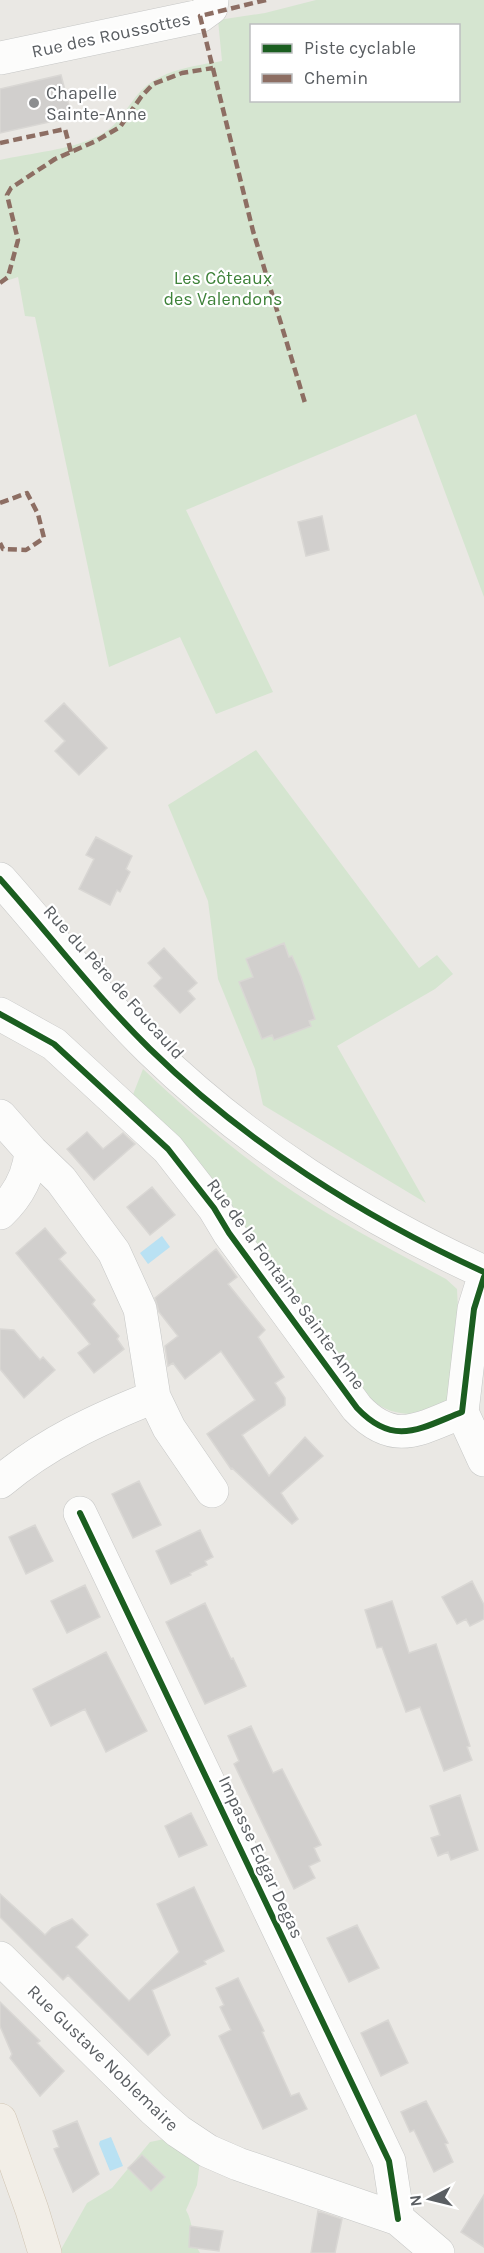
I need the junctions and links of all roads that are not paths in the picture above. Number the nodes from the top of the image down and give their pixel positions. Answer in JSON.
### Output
{"nodes":[{"id":1,"x":212,"y":0,"type":"edge"},
{"id":2,"x":0,"y":58,"type":"edge"},
{"id":3,"x":0,"y":879,"type":"edge"},
{"id":4,"x":0,"y":1014,"type":"edge"},
{"id":5,"x":0,"y":1116,"type":"edge"},
{"id":6,"x":31,"y":1151,"type":"junction"},
{"id":7,"x":0,"y":1213,"type":"edge"},
{"id":8,"x":484,"y":1272,"type":"edge"},
{"id":9,"x":484,"y":1277,"type":"edge"},
{"id":10,"x":154,"y":1397,"type":"junction"},
{"id":11,"x":462,"y":1412,"type":"junction"},
{"id":12,"x":484,"y":1460,"type":"edge"},
{"id":13,"x":0,"y":1482,"type":"edge"},
{"id":14,"x":213,"y":1491,"type":"dead end"},
{"id":15,"x":80,"y":1513,"type":"dead end"},
{"id":16,"x":0,"y":1958,"type":"edge"},
{"id":17,"x":0,"y":2120,"type":"edge"},
{"id":18,"x":399,"y":2219,"type":"junction"},
{"id":19,"x":45,"y":2253,"type":"edge"},
{"id":20,"x":438,"y":2253,"type":"edge"}],
"edges":[{"from":1,"to":2,"type":"street","name":"Rue des Roussottes"},
{"from":3,"to":8,"type":"street","name":"Rue du Père de Foucauld"},
{"from":4,"to":11,"type":"street","name":"Rue de la Fontaine Sainte-Anne"},
{"from":5,"to":6,"type":"street"},
{"from":6,"to":7,"type":"street"},
{"from":6,"to":10,"type":"street"},
{"from":9,"to":11,"type":"street"},
{"from":10,"to":13,"type":"street"},
{"from":10,"to":14,"type":"street"},
{"from":11,"to":12,"type":"street"},
{"from":15,"to":18,"type":"street","name":"Impasse Edgar Degas"},
{"from":16,"to":18,"type":"street","name":"Rue Gustave Noblemaire"},
{"from":17,"to":19,"type":"main road"},
{"from":18,"to":20,"type":"street","name":"Rue Gustave Noblemaire"}]}
